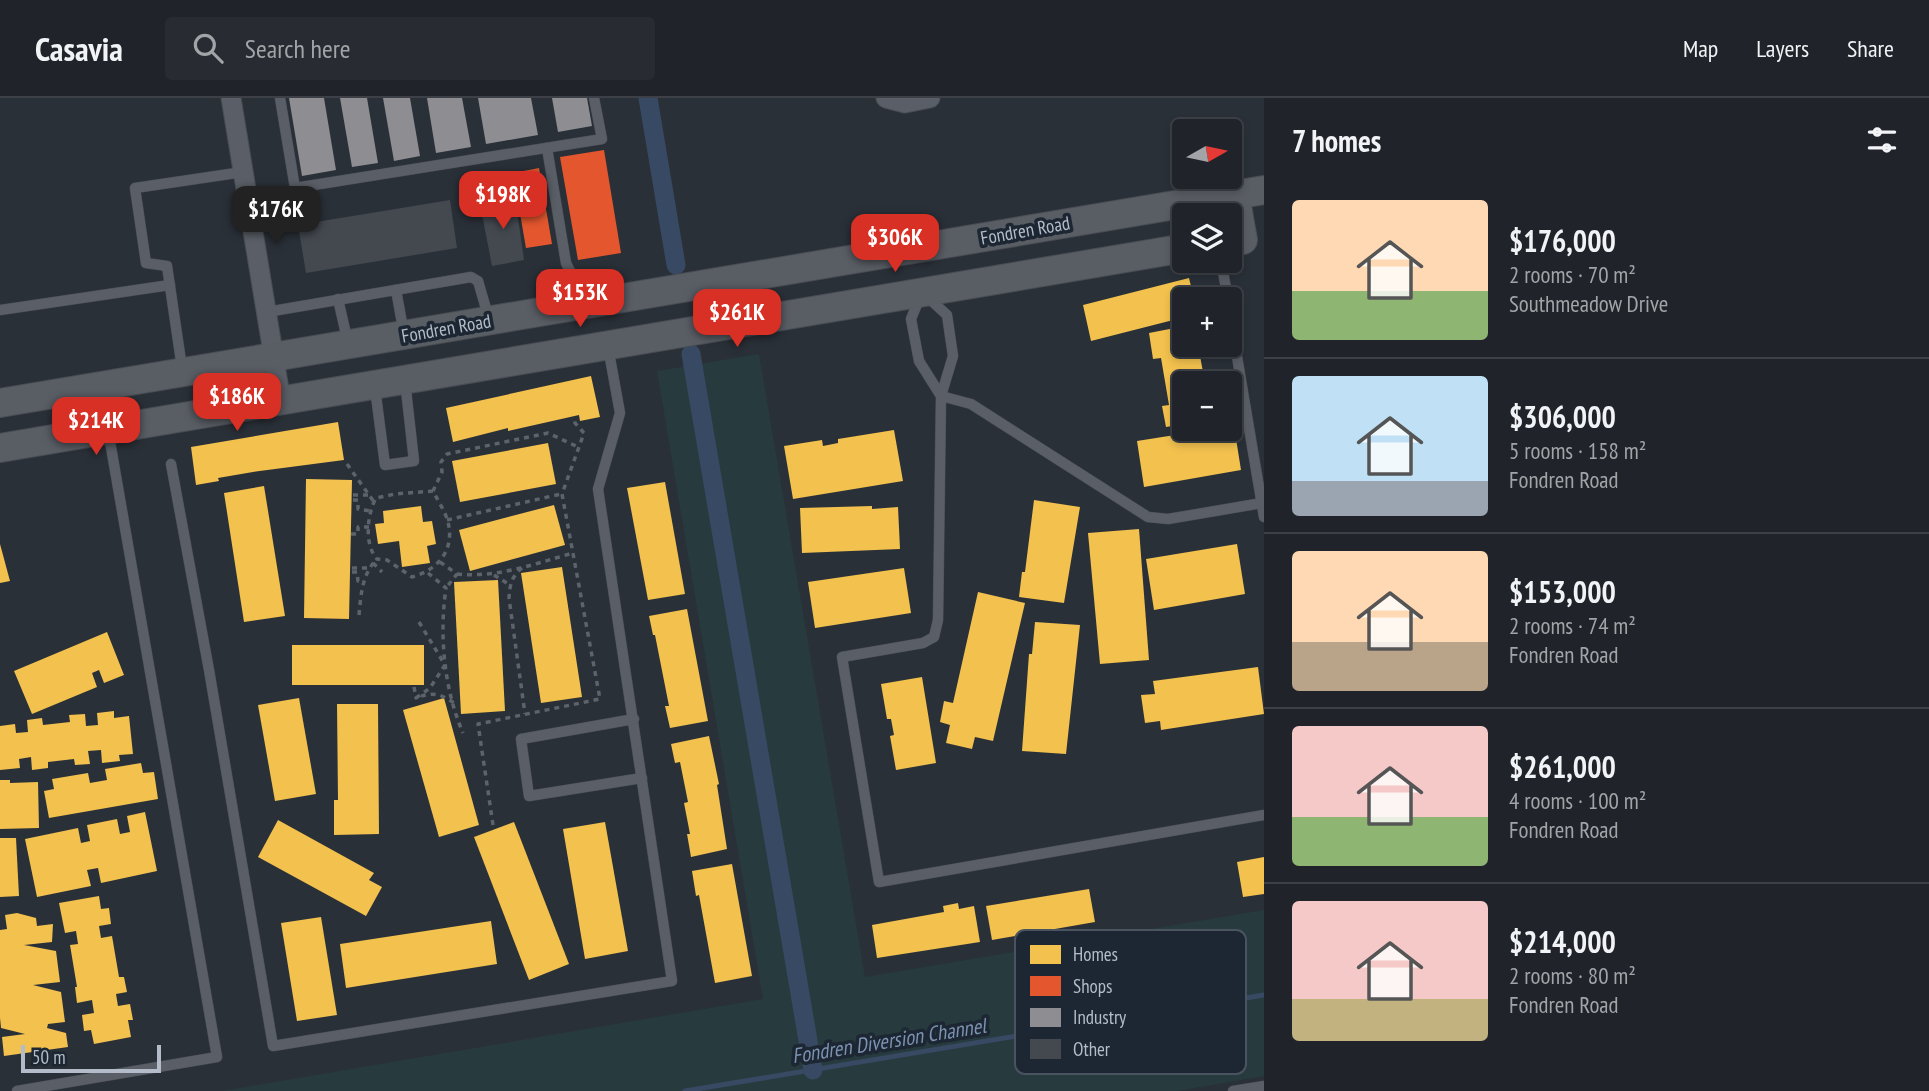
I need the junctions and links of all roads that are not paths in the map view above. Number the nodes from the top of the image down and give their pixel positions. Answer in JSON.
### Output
{"nodes":[{"id":1,"x":231,"y":98,"type":"edge"},
{"id":2,"x":281,"y":98,"type":"edge"},
{"id":3,"x":594,"y":98,"type":"edge"},
{"id":4,"x":886,"y":98,"type":"edge"},
{"id":5,"x":930,"y":98,"type":"edge"},
{"id":6,"x":547,"y":148,"type":"junction"},
{"id":7,"x":243,"y":172,"type":"junction"},
{"id":8,"x":1264,"y":190,"type":"edge"},
{"id":9,"x":1235,"y":195,"type":"junction"},
{"id":10,"x":1246,"y":239,"type":"edge"},
{"id":11,"x":916,"y":249,"type":"junction"},
{"id":12,"x":1172,"y":250,"type":"edge"},
{"id":13,"x":170,"y":285,"type":"junction"},
{"id":14,"x":396,"y":290,"type":"junction"},
{"id":15,"x":922,"y":292,"type":"junction"},
{"id":16,"x":338,"y":299,"type":"junction"},
{"id":17,"x":600,"y":302,"type":"junction"},
{"id":18,"x":0,"y":310,"type":"edge"},
{"id":19,"x":267,"y":312,"type":"junction"},
{"id":20,"x":489,"y":321,"type":"junction"},
{"id":21,"x":404,"y":335,"type":"junction"},
{"id":22,"x":348,"y":345,"type":"junction"},
{"id":23,"x":608,"y":346,"type":"junction"},
{"id":24,"x":274,"y":357,"type":"junction"},
{"id":25,"x":1237,"y":357,"type":"edge"},
{"id":26,"x":183,"y":372,"type":"junction"},
{"id":27,"x":405,"y":380,"type":"junction"},
{"id":28,"x":374,"y":385,"type":"junction"},
{"id":29,"x":941,"y":396,"type":"junction"},
{"id":30,"x":281,"y":401,"type":"junction"},
{"id":31,"x":0,"y":403,"type":"edge"},
{"id":32,"x":108,"y":430,"type":"junction"},
{"id":33,"x":0,"y":448,"type":"edge"},
{"id":34,"x":171,"y":464,"type":"dead end"},
{"id":35,"x":1262,"y":503,"type":"junction"},
{"id":36,"x":1264,"y":516,"type":"edge"},
{"id":37,"x":634,"y":719,"type":"junction"},
{"id":38,"x":642,"y":778,"type":"junction"},
{"id":39,"x":1264,"y":815,"type":"edge"},
{"id":40,"x":1264,"y":1086,"type":"edge"},
{"id":41,"x":17,"y":1091,"type":"edge"},
{"id":42,"x":1233,"y":1091,"type":"edge"}],
"edges":[{"from":1,"to":7,"type":"street"},
{"from":2,"to":6,"type":"lane"},
{"from":3,"to":6,"type":"lane"},
{"from":4,"to":5,"type":"street"},
{"from":6,"to":17,"type":"lane"},
{"from":7,"to":13,"type":"lane"},
{"from":7,"to":19,"type":"street"},
{"from":8,"to":9,"type":"main road","name":"Fondren Road"},
{"from":9,"to":10,"type":"main road"},
{"from":9,"to":11,"type":"main road","name":"Fondren Road"},
{"from":11,"to":15,"type":"main road"},
{"from":11,"to":17,"type":"main road","name":"Fondren Road"},
{"from":12,"to":15,"type":"main road"},
{"from":13,"to":18,"type":"lane"},
{"from":13,"to":26,"type":"lane"},
{"from":14,"to":16,"type":"lane"},
{"from":14,"to":20,"type":"lane"},
{"from":14,"to":21,"type":"lane"},
{"from":15,"to":23,"type":"main road"},
{"from":15,"to":29,"type":"lane"},
{"from":15,"to":29,"type":"lane"},
{"from":16,"to":19,"type":"lane"},
{"from":16,"to":22,"type":"lane"},
{"from":17,"to":20,"type":"main road","name":"Fondren Road"},
{"from":17,"to":23,"type":"main road"},
{"from":19,"to":24,"type":"street"},
{"from":20,"to":21,"type":"main road","name":"Fondren Road"},
{"from":21,"to":22,"type":"main road","name":"Fondren Road"},
{"from":22,"to":24,"type":"main road","name":"Fondren Road"},
{"from":23,"to":27,"type":"main road"},
{"from":23,"to":37,"type":"lane"},
{"from":24,"to":26,"type":"main road","name":"Fondren Road"},
{"from":24,"to":30,"type":"street"},
{"from":25,"to":35,"type":"lane"},
{"from":26,"to":31,"type":"main road","name":"Fondren Road"},
{"from":27,"to":28,"type":"main road"},
{"from":27,"to":28,"type":"lane"},
{"from":28,"to":30,"type":"main road"},
{"from":29,"to":35,"type":"lane"},
{"from":29,"to":39,"type":"lane"},
{"from":30,"to":32,"type":"main road"},
{"from":32,"to":33,"type":"main road"},
{"from":32,"to":41,"type":"lane"},
{"from":34,"to":38,"type":"lane"},
{"from":35,"to":36,"type":"lane"},
{"from":37,"to":38,"type":"lane"},
{"from":37,"to":38,"type":"lane"},
{"from":40,"to":42,"type":"lane"}]}
